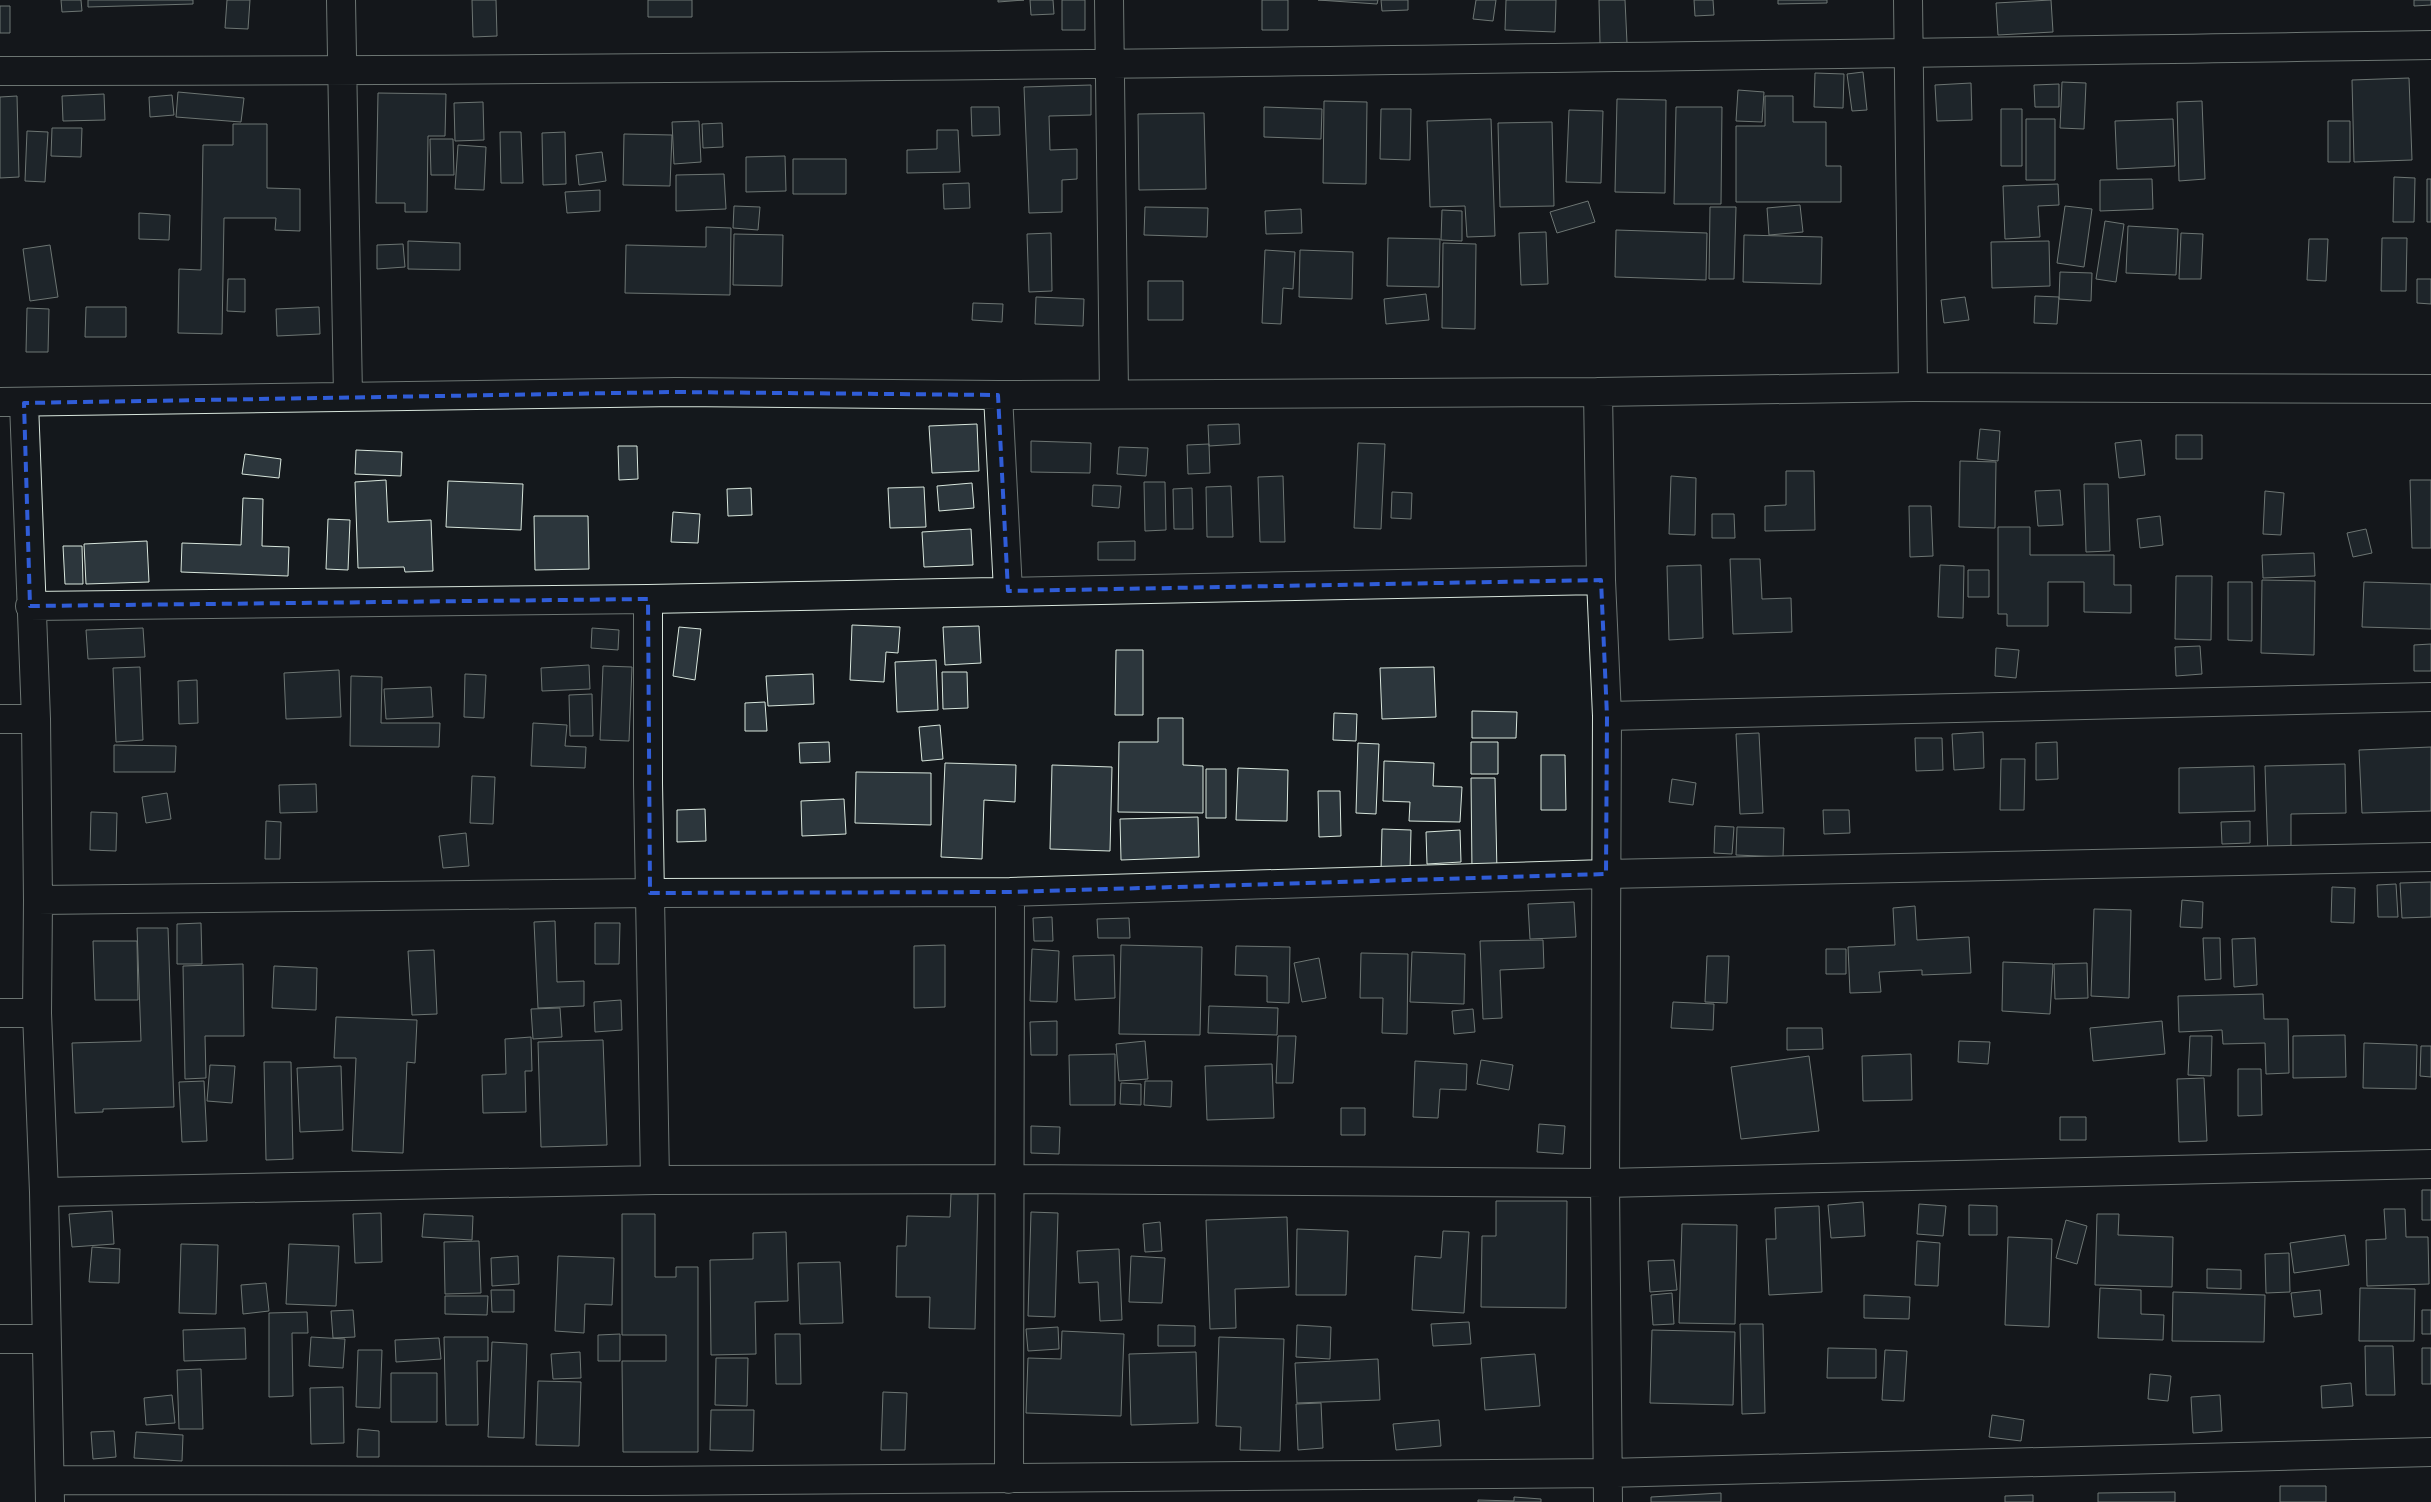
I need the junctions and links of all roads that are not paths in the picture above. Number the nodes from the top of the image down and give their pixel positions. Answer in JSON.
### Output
{"nodes":[{"id":1,"x":341,"y":0,"type":"edge"},
{"id":2,"x":1109,"y":0,"type":"edge"},
{"id":3,"x":1908,"y":0,"type":"edge"},
{"id":4,"x":2431,"y":46,"type":"edge"},
{"id":5,"x":1908,"y":53,"type":"junction"},
{"id":6,"x":1110,"y":64,"type":"junction"},
{"id":7,"x":0,"y":71,"type":"edge"},
{"id":8,"x":342,"y":71,"type":"junction"},
{"id":9,"x":1913,"y":387,"type":"junction"},
{"id":10,"x":2431,"y":389,"type":"edge"},
{"id":11,"x":1598,"y":392,"type":"junction"},
{"id":12,"x":1114,"y":393,"type":"junction"},
{"id":13,"x":998,"y":395,"type":"junction"},
{"id":14,"x":348,"y":397,"type":"junction"},
{"id":15,"x":12,"y":402,"type":"edge"},
{"id":16,"x":1601,"y":580,"type":"junction"},
{"id":17,"x":1008,"y":591,"type":"junction"},
{"id":18,"x":648,"y":599,"type":"junction"},
{"id":19,"x":30,"y":606,"type":"junction"},
{"id":20,"x":2431,"y":697,"type":"edge"},
{"id":21,"x":1607,"y":716,"type":"junction"},
{"id":22,"x":0,"y":719,"type":"edge"},
{"id":23,"x":36,"y":719,"type":"junction"},
{"id":24,"x":2431,"y":857,"type":"edge"},
{"id":25,"x":1606,"y":874,"type":"junction"},
{"id":26,"x":1010,"y":892,"type":"junction"},
{"id":27,"x":650,"y":893,"type":"junction"},
{"id":28,"x":38,"y":900,"type":"junction"},
{"id":29,"x":0,"y":1013,"type":"edge"},
{"id":30,"x":37,"y":1013,"type":"junction"},
{"id":31,"x":2431,"y":1164,"type":"edge"},
{"id":32,"x":1011,"y":1179,"type":"junction"},
{"id":33,"x":655,"y":1180,"type":"junction"},
{"id":34,"x":1605,"y":1183,"type":"junction"},
{"id":35,"x":44,"y":1192,"type":"junction"},
{"id":36,"x":46,"y":1338,"type":"junction"},
{"id":37,"x":0,"y":1339,"type":"edge"},
{"id":38,"x":2431,"y":1452,"type":"edge"},
{"id":39,"x":1607,"y":1473,"type":"junction"},
{"id":40,"x":1009,"y":1479,"type":"junction"},
{"id":41,"x":50,"y":1491,"type":"edge"},
{"id":42,"x":645,"y":1491,"type":"edge"},
{"id":43,"x":1608,"y":1502,"type":"edge"}],
"edges":[{"from":1,"to":8,"type":"street"},
{"from":2,"to":6,"type":"street"},
{"from":3,"to":5,"type":"street"},
{"from":4,"to":5,"type":"street"},
{"from":5,"to":6,"type":"street"},
{"from":5,"to":9,"type":"street"},
{"from":6,"to":8,"type":"street"},
{"from":6,"to":12,"type":"street"},
{"from":7,"to":8,"type":"street"},
{"from":8,"to":14,"type":"street"},
{"from":9,"to":10,"type":"street"},
{"from":9,"to":11,"type":"street"},
{"from":11,"to":12,"type":"street"},
{"from":11,"to":16,"type":"street"},
{"from":12,"to":13,"type":"street"},
{"from":13,"to":14,"type":"street"},
{"from":13,"to":17,"type":"street"},
{"from":14,"to":15,"type":"street"},
{"from":15,"to":19,"type":"street"},
{"from":16,"to":17,"type":"street"},
{"from":16,"to":21,"type":"street"},
{"from":17,"to":18,"type":"street"},
{"from":18,"to":19,"type":"street"},
{"from":18,"to":27,"type":"street"},
{"from":19,"to":23,"type":"street"},
{"from":20,"to":21,"type":"street"},
{"from":21,"to":25,"type":"street"},
{"from":22,"to":23,"type":"street"},
{"from":23,"to":28,"type":"street"},
{"from":24,"to":25,"type":"street"},
{"from":25,"to":26,"type":"street"},
{"from":25,"to":34,"type":"street"},
{"from":26,"to":27,"type":"street"},
{"from":26,"to":32,"type":"street"},
{"from":27,"to":28,"type":"street"},
{"from":27,"to":33,"type":"street"},
{"from":28,"to":30,"type":"street"},
{"from":29,"to":30,"type":"street"},
{"from":30,"to":35,"type":"street"},
{"from":31,"to":34,"type":"street"},
{"from":32,"to":33,"type":"street"},
{"from":32,"to":34,"type":"street"},
{"from":32,"to":40,"type":"street"},
{"from":33,"to":35,"type":"street"},
{"from":34,"to":39,"type":"street"},
{"from":35,"to":36,"type":"street"},
{"from":36,"to":37,"type":"street"},
{"from":36,"to":41,"type":"street"},
{"from":38,"to":39,"type":"street"},
{"from":39,"to":40,"type":"street"},
{"from":39,"to":43,"type":"street"},
{"from":40,"to":42,"type":"street"},
{"from":41,"to":42,"type":"street"}]}
